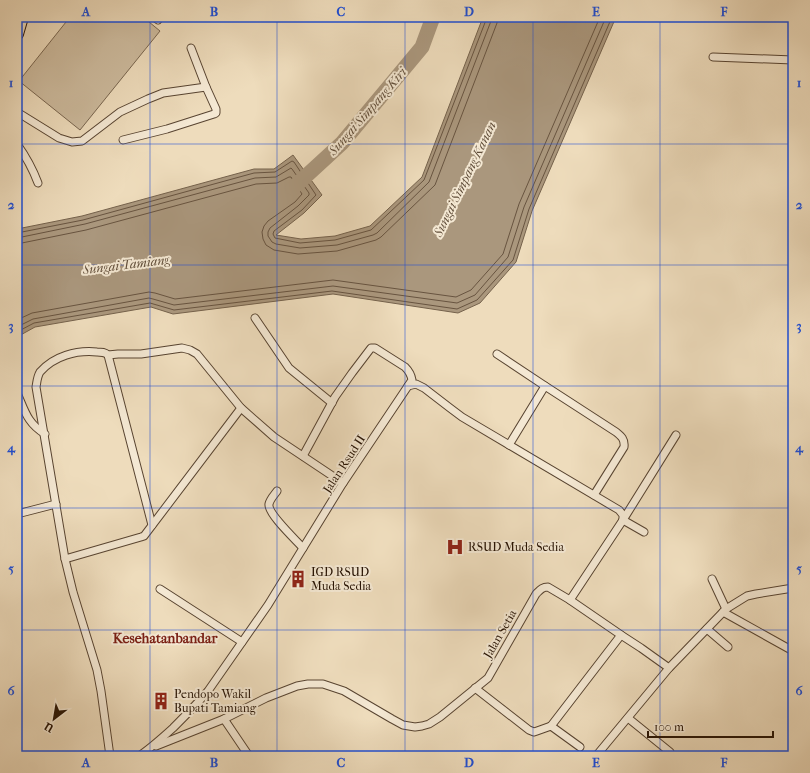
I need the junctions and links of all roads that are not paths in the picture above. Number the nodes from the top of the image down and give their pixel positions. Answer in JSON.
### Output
{"nodes":[{"id":1,"x":22,"y":17,"type":"edge"},
{"id":2,"x":17,"y":34,"type":"edge"},
{"id":3,"x":191,"y":48,"type":"dead end"},
{"id":4,"x":713,"y":57,"type":"dead end"},
{"id":5,"x":793,"y":60,"type":"edge"},
{"id":6,"x":206,"y":87,"type":"junction"},
{"id":7,"x":17,"y":112,"type":"edge"},
{"id":8,"x":122,"y":140,"type":"dead end"},
{"id":9,"x":17,"y":144,"type":"edge"},
{"id":10,"x":38,"y":183,"type":"dead end"},
{"id":11,"x":255,"y":318,"type":"dead end"},
{"id":12,"x":497,"y":354,"type":"dead end"},
{"id":13,"x":108,"y":355,"type":"junction"},
{"id":14,"x":408,"y":386,"type":"junction"},
{"id":15,"x":545,"y":386,"type":"junction"},
{"id":16,"x":17,"y":393,"type":"edge"},
{"id":17,"x":332,"y":403,"type":"junction"},
{"id":18,"x":241,"y":408,"type":"junction"},
{"id":19,"x":44,"y":434,"type":"junction"},
{"id":20,"x":676,"y":435,"type":"dead end"},
{"id":21,"x":509,"y":444,"type":"junction"},
{"id":22,"x":303,"y":456,"type":"junction"},
{"id":23,"x":344,"y":484,"type":"junction"},
{"id":24,"x":277,"y":491,"type":"dead end"},
{"id":25,"x":594,"y":495,"type":"junction"},
{"id":26,"x":56,"y":504,"type":"junction"},
{"id":27,"x":17,"y":514,"type":"edge"},
{"id":28,"x":623,"y":520,"type":"junction"},
{"id":29,"x":152,"y":525,"type":"junction"},
{"id":30,"x":644,"y":532,"type":"dead end"},
{"id":31,"x":303,"y":548,"type":"junction"},
{"id":32,"x":64,"y":559,"type":"junction"},
{"id":33,"x":712,"y":578,"type":"dead end"},
{"id":34,"x":793,"y":588,"type":"edge"},
{"id":35,"x":160,"y":589,"type":"dead end"},
{"id":36,"x":570,"y":600,"type":"junction"},
{"id":37,"x":724,"y":611,"type":"junction"},
{"id":38,"x":707,"y":629,"type":"junction"},
{"id":39,"x":621,"y":636,"type":"junction"},
{"id":40,"x":242,"y":642,"type":"junction"},
{"id":41,"x":728,"y":647,"type":"dead end"},
{"id":42,"x":793,"y":651,"type":"edge"},
{"id":43,"x":669,"y":668,"type":"junction"},
{"id":44,"x":475,"y":688,"type":"junction"},
{"id":45,"x":628,"y":718,"type":"junction"},
{"id":46,"x":224,"y":719,"type":"junction"},
{"id":47,"x":550,"y":726,"type":"junction"},
{"id":48,"x":580,"y":747,"type":"dead end"},
{"id":49,"x":151,"y":748,"type":"junction"},
{"id":50,"x":670,"y":752,"type":"dead end"},
{"id":51,"x":110,"y":756,"type":"edge"},
{"id":52,"x":139,"y":756,"type":"edge"},
{"id":53,"x":249,"y":756,"type":"edge"},
{"id":54,"x":596,"y":756,"type":"edge"}],
"edges":[{"from":1,"to":2,"type":"highway"},
{"from":3,"to":6,"type":"street"},
{"from":4,"to":5,"type":"street"},
{"from":6,"to":7,"type":"street"},
{"from":6,"to":8,"type":"street"},
{"from":9,"to":10,"type":"street"},
{"from":11,"to":17,"type":"street"},
{"from":12,"to":15,"type":"street"},
{"from":13,"to":18,"type":"street"},
{"from":13,"to":19,"type":"street"},
{"from":13,"to":29,"type":"street"},
{"from":14,"to":17,"type":"street"},
{"from":14,"to":21,"type":"street"},
{"from":14,"to":23,"type":"street","name":"Jalan Rsud II"},
{"from":15,"to":21,"type":"street"},
{"from":15,"to":25,"type":"street"},
{"from":16,"to":19,"type":"street"},
{"from":17,"to":22,"type":"street"},
{"from":18,"to":22,"type":"street"},
{"from":18,"to":29,"type":"street"},
{"from":19,"to":26,"type":"street"},
{"from":20,"to":28,"type":"street"},
{"from":21,"to":25,"type":"street"},
{"from":22,"to":23,"type":"street"},
{"from":23,"to":31,"type":"street","name":"Jalan Rsud II"},
{"from":24,"to":31,"type":"street"},
{"from":25,"to":28,"type":"street"},
{"from":26,"to":27,"type":"street"},
{"from":26,"to":32,"type":"street"},
{"from":28,"to":30,"type":"street"},
{"from":28,"to":36,"type":"street"},
{"from":29,"to":32,"type":"street"},
{"from":31,"to":40,"type":"street","name":"Jalan Rsud II"},
{"from":32,"to":51,"type":"street"},
{"from":33,"to":37,"type":"street"},
{"from":34,"to":37,"type":"street"},
{"from":35,"to":40,"type":"street"},
{"from":36,"to":39,"type":"street","name":"Jalan Setia"},
{"from":36,"to":44,"type":"street","name":"Jalan Setia"},
{"from":37,"to":38,"type":"street"},
{"from":37,"to":42,"type":"street"},
{"from":38,"to":41,"type":"street"},
{"from":38,"to":43,"type":"street"},
{"from":39,"to":43,"type":"street","name":"Jalan Setia"},
{"from":39,"to":47,"type":"street"},
{"from":40,"to":49,"type":"street","name":"Jalan Rsud II"},
{"from":43,"to":45,"type":"street"},
{"from":44,"to":46,"type":"street","name":"Jalan Setia"},
{"from":44,"to":47,"type":"street"},
{"from":45,"to":50,"type":"street"},
{"from":45,"to":54,"type":"street"},
{"from":46,"to":49,"type":"street","name":"Jalan Setia"},
{"from":46,"to":53,"type":"street"},
{"from":47,"to":48,"type":"street"},
{"from":49,"to":52,"type":"street","name":"Jalan Rsud II"}]}
